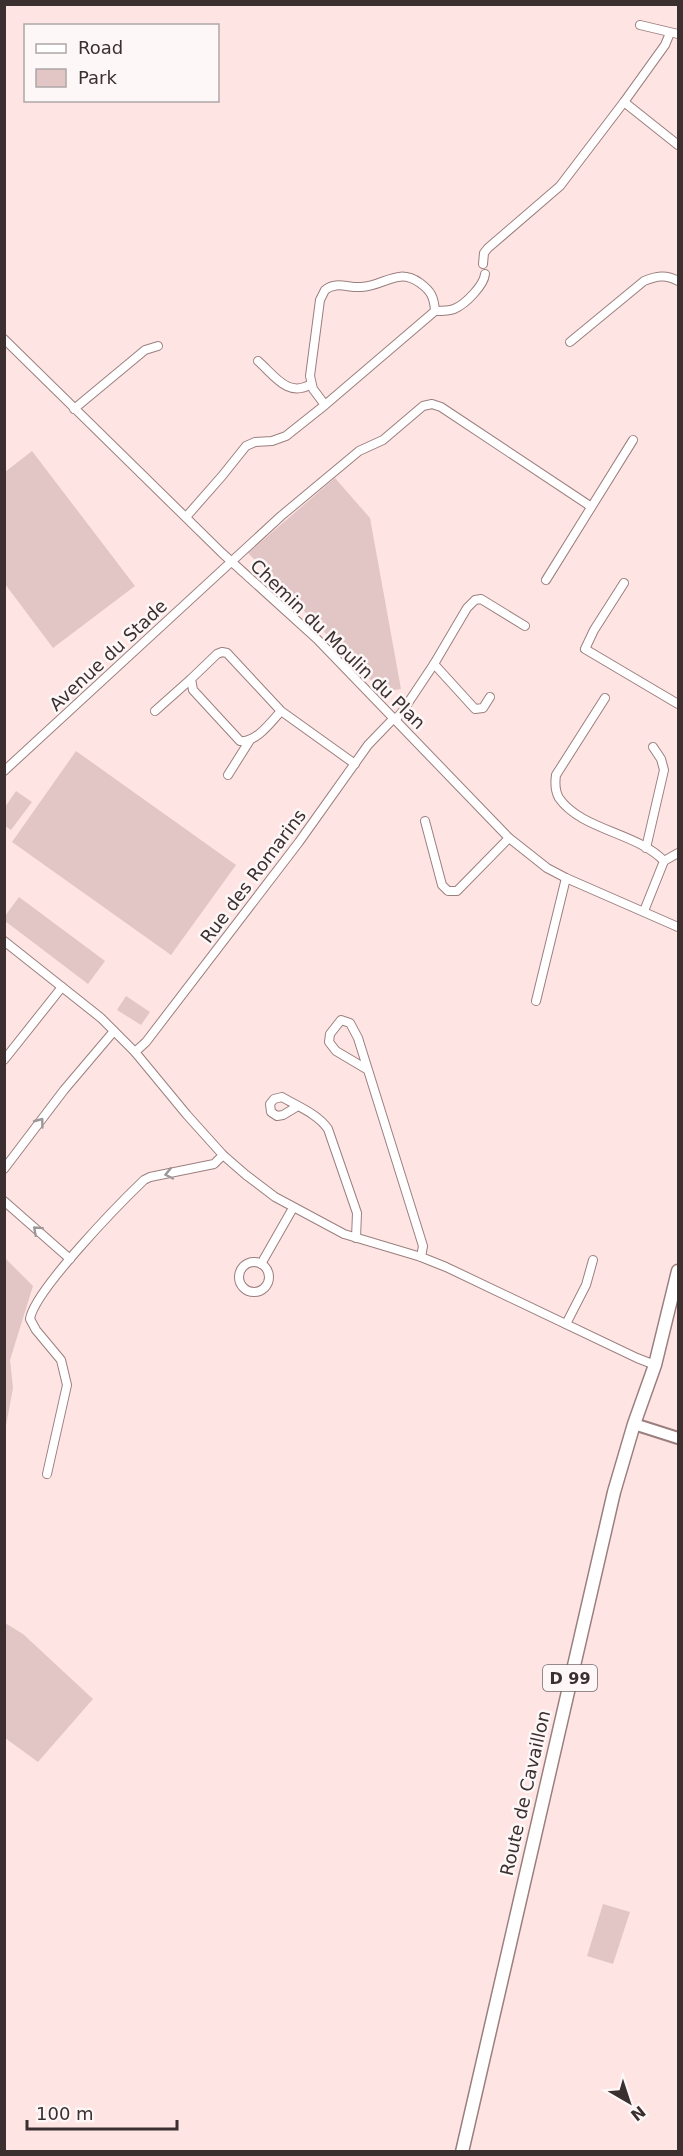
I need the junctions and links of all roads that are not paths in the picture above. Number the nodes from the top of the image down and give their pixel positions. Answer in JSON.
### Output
{"nodes":[{"id":1,"x":640,"y":25,"type":"dead end"},
{"id":2,"x":674,"y":34,"type":"edge"},
{"id":3,"x":624,"y":102,"type":"junction"},
{"id":4,"x":678,"y":145,"type":"edge"},
{"id":5,"x":483,"y":264,"type":"dead end"},
{"id":6,"x":485,"y":274,"type":"dead end"},
{"id":7,"x":678,"y":281,"type":"edge"},
{"id":8,"x":435,"y":311,"type":"junction"},
{"id":9,"x":4,"y":339,"type":"edge"},
{"id":10,"x":570,"y":342,"type":"dead end"},
{"id":11,"x":158,"y":346,"type":"dead end"},
{"id":12,"x":258,"y":361,"type":"dead end"},
{"id":13,"x":311,"y":384,"type":"junction"},
{"id":14,"x":325,"y":405,"type":"junction"},
{"id":15,"x":74,"y":409,"type":"junction"},
{"id":16,"x":633,"y":440,"type":"dead end"},
{"id":17,"x":590,"y":506,"type":"junction"},
{"id":18,"x":186,"y":518,"type":"junction"},
{"id":19,"x":232,"y":561,"type":"junction"},
{"id":20,"x":546,"y":580,"type":"dead end"},
{"id":21,"x":624,"y":583,"type":"dead end"},
{"id":22,"x":525,"y":626,"type":"dead end"},
{"id":23,"x":434,"y":664,"type":"junction"},
{"id":24,"x":191,"y":679,"type":"junction"},
{"id":25,"x":490,"y":697,"type":"dead end"},
{"id":26,"x":605,"y":698,"type":"dead end"},
{"id":27,"x":678,"y":705,"type":"edge"},
{"id":28,"x":155,"y":711,"type":"dead end"},
{"id":29,"x":281,"y":711,"type":"junction"},
{"id":30,"x":394,"y":719,"type":"junction"},
{"id":31,"x":249,"y":740,"type":"junction"},
{"id":32,"x":653,"y":747,"type":"dead end"},
{"id":33,"x":355,"y":764,"type":"junction"},
{"id":34,"x":4,"y":771,"type":"edge"},
{"id":35,"x":228,"y":775,"type":"dead end"},
{"id":36,"x":425,"y":821,"type":"dead end"},
{"id":37,"x":509,"y":837,"type":"junction"},
{"id":38,"x":646,"y":848,"type":"junction"},
{"id":39,"x":678,"y":853,"type":"edge"},
{"id":40,"x":664,"y":861,"type":"junction"},
{"id":41,"x":567,"y":878,"type":"junction"},
{"id":42,"x":644,"y":911,"type":"junction"},
{"id":43,"x":678,"y":927,"type":"edge"},
{"id":44,"x":4,"y":941,"type":"edge"},
{"id":45,"x":62,"y":987,"type":"junction"},
{"id":46,"x":536,"y":1001,"type":"dead end"},
{"id":47,"x":114,"y":1031,"type":"junction"},
{"id":48,"x":135,"y":1052,"type":"junction"},
{"id":49,"x":4,"y":1060,"type":"edge"},
{"id":50,"x":368,"y":1070,"type":"junction"},
{"id":51,"x":298,"y":1106,"type":"dead end"},
{"id":52,"x":223,"y":1155,"type":"junction"},
{"id":53,"x":4,"y":1168,"type":"edge"},
{"id":54,"x":4,"y":1201,"type":"edge"},
{"id":55,"x":293,"y":1208,"type":"junction"},
{"id":56,"x":356,"y":1238,"type":"junction"},
{"id":57,"x":421,"y":1257,"type":"junction"},
{"id":58,"x":70,"y":1259,"type":"junction"},
{"id":59,"x":593,"y":1260,"type":"dead end"},
{"id":60,"x":261,"y":1264,"type":"dead end"},
{"id":61,"x":678,"y":1271,"type":"edge"},
{"id":62,"x":566,"y":1324,"type":"junction"},
{"id":63,"x":656,"y":1365,"type":"junction"},
{"id":64,"x":634,"y":1424,"type":"junction"},
{"id":65,"x":678,"y":1438,"type":"edge"},
{"id":66,"x":48,"y":1474,"type":"dead end"},
{"id":67,"x":462,"y":2151,"type":"edge"}],
"edges":[{"from":1,"to":2,"type":"street"},
{"from":2,"to":3,"type":"street"},
{"from":3,"to":4,"type":"street"},
{"from":3,"to":5,"type":"street"},
{"from":6,"to":8,"type":"street"},
{"from":7,"to":10,"type":"street"},
{"from":8,"to":13,"type":"street"},
{"from":8,"to":14,"type":"street"},
{"from":9,"to":15,"type":"street","name":"Chemin du Moulin du Plan"},
{"from":11,"to":15,"type":"street"},
{"from":12,"to":13,"type":"street"},
{"from":13,"to":14,"type":"street"},
{"from":14,"to":18,"type":"street"},
{"from":15,"to":18,"type":"street","name":"Chemin du Moulin du Plan"},
{"from":16,"to":17,"type":"street"},
{"from":17,"to":19,"type":"street","name":"Avenue du Stade"},
{"from":17,"to":20,"type":"street"},
{"from":18,"to":19,"type":"street","name":"Chemin du Moulin du Plan"},
{"from":19,"to":30,"type":"street","name":"Chemin du Moulin du Plan"},
{"from":19,"to":34,"type":"street","name":"Avenue du Stade"},
{"from":21,"to":27,"type":"street"},
{"from":22,"to":23,"type":"street","name":"Rue des Romarins"},
{"from":23,"to":25,"type":"street"},
{"from":23,"to":30,"type":"street","name":"Rue des Romarins"},
{"from":24,"to":28,"type":"street"},
{"from":24,"to":29,"type":"street"},
{"from":24,"to":31,"type":"street"},
{"from":26,"to":38,"type":"street"},
{"from":29,"to":31,"type":"street"},
{"from":29,"to":33,"type":"street"},
{"from":30,"to":33,"type":"street","name":"Rue des Romarins"},
{"from":30,"to":37,"type":"street","name":"Chemin du Moulin du Plan"},
{"from":31,"to":35,"type":"street"},
{"from":32,"to":38,"type":"street"},
{"from":33,"to":48,"type":"street","name":"Rue des Romarins"},
{"from":36,"to":37,"type":"street"},
{"from":37,"to":41,"type":"street","name":"Chemin du Moulin du Plan"},
{"from":38,"to":40,"type":"street"},
{"from":39,"to":40,"type":"street"},
{"from":40,"to":42,"type":"street"},
{"from":41,"to":42,"type":"street","name":"Chemin du Moulin du Plan"},
{"from":41,"to":46,"type":"street"},
{"from":42,"to":43,"type":"street","name":"Chemin du Moulin du Plan"},
{"from":44,"to":45,"type":"street"},
{"from":45,"to":47,"type":"street"},
{"from":45,"to":49,"type":"street"},
{"from":47,"to":48,"type":"street"},
{"from":53,"to":47,"type":"street","one_way":true},
{"from":48,"to":52,"type":"street"},
{"from":50,"to":50,"type":"street"},
{"from":50,"to":57,"type":"street"},
{"from":51,"to":56,"type":"street"},
{"from":52,"to":55,"type":"street"},
{"from":52,"to":58,"type":"street","one_way":true},
{"from":58,"to":54,"type":"street","one_way":true},
{"from":55,"to":56,"type":"street"},
{"from":55,"to":60,"type":"street"},
{"from":56,"to":57,"type":"street"},
{"from":57,"to":62,"type":"street"},
{"from":58,"to":66,"type":"street"},
{"from":59,"to":62,"type":"street"},
{"from":61,"to":63,"type":"main road","name":"Route de Cavaillon","number":"D 99"},
{"from":62,"to":63,"type":"street"},
{"from":63,"to":64,"type":"main road","name":"Route de Cavaillon","number":"D 99"},
{"from":64,"to":65,"type":"street"},
{"from":64,"to":67,"type":"main road","name":"Route de Cavaillon","number":"D 99"}]}
